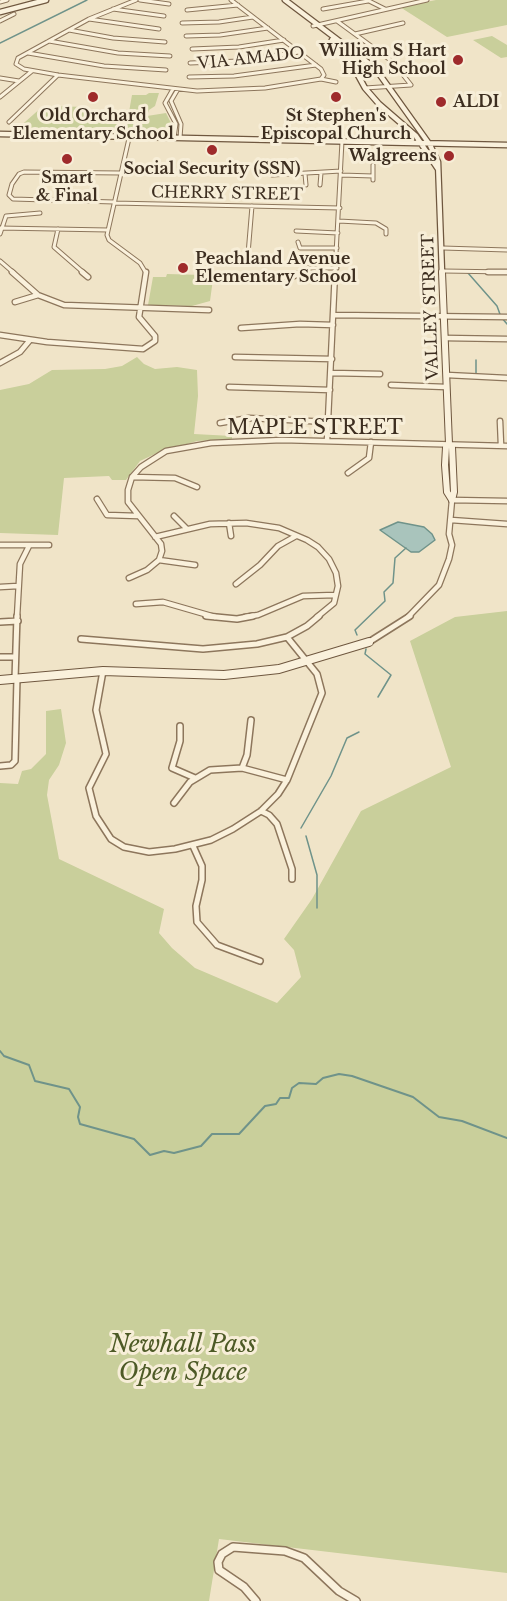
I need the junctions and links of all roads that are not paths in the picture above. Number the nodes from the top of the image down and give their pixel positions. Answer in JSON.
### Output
{"nodes":[{"id":1,"x":6,"y":0,"type":"edge"},
{"id":2,"x":38,"y":0,"type":"edge"},
{"id":3,"x":46,"y":0,"type":"edge"},
{"id":4,"x":138,"y":0,"type":"edge"},
{"id":5,"x":231,"y":0,"type":"edge"},
{"id":6,"x":279,"y":0,"type":"edge"},
{"id":7,"x":285,"y":0,"type":"edge"},
{"id":8,"x":368,"y":0,"type":"edge"},
{"id":9,"x":427,"y":0,"type":"edge"},
{"id":10,"x":0,"y":2,"type":"edge"},
{"id":11,"x":169,"y":4,"type":"dead end"},
{"id":12,"x":238,"y":5,"type":"junction"},
{"id":13,"x":111,"y":9,"type":"junction"},
{"id":14,"x":323,"y":9,"type":"dead end"},
{"id":15,"x":385,"y":9,"type":"junction"},
{"id":16,"x":187,"y":10,"type":"dead end"},
{"id":17,"x":0,"y":11,"type":"edge"},
{"id":18,"x":14,"y":14,"type":"dead end"},
{"id":19,"x":164,"y":16,"type":"dead end"},
{"id":20,"x":253,"y":17,"type":"junction"},
{"id":21,"x":89,"y":19,"type":"junction"},
{"id":22,"x":0,"y":21,"type":"edge"},
{"id":23,"x":338,"y":21,"type":"junction"},
{"id":24,"x":182,"y":23,"type":"dead end"},
{"id":25,"x":403,"y":23,"type":"dead end"},
{"id":26,"x":316,"y":25,"type":"junction"},
{"id":27,"x":268,"y":28,"type":"junction"},
{"id":28,"x":159,"y":29,"type":"dead end"},
{"id":29,"x":69,"y":30,"type":"junction"},
{"id":30,"x":355,"y":34,"type":"junction"},
{"id":31,"x":186,"y":36,"type":"dead end"},
{"id":32,"x":284,"y":40,"type":"junction"},
{"id":33,"x":49,"y":41,"type":"junction"},
{"id":34,"x":165,"y":42,"type":"dead end"},
{"id":35,"x":192,"y":49,"type":"dead end"},
{"id":36,"x":299,"y":52,"type":"junction"},
{"id":37,"x":27,"y":53,"type":"junction"},
{"id":38,"x":170,"y":56,"type":"dead end"},
{"id":39,"x":190,"y":63,"type":"dead end"},
{"id":40,"x":16,"y":64,"type":"joint"},
{"id":41,"x":316,"y":65,"type":"junction"},
{"id":42,"x":166,"y":70,"type":"dead end"},
{"id":43,"x":32,"y":71,"type":"junction"},
{"id":44,"x":58,"y":75,"type":"junction"},
{"id":45,"x":189,"y":77,"type":"dead end"},
{"id":46,"x":0,"y":78,"type":"edge"},
{"id":47,"x":321,"y":78,"type":"junction"},
{"id":48,"x":19,"y":81,"type":"junction"},
{"id":49,"x":336,"y":82,"type":"dead end"},
{"id":50,"x":390,"y":87,"type":"junction"},
{"id":51,"x":365,"y":88,"type":"junction"},
{"id":52,"x":176,"y":89,"type":"junction"},
{"id":53,"x":0,"y":97,"type":"edge"},
{"id":54,"x":9,"y":122,"type":"dead end"},
{"id":55,"x":0,"y":132,"type":"edge"},
{"id":56,"x":130,"y":135,"type":"junction"},
{"id":57,"x":177,"y":136,"type":"junction"},
{"id":58,"x":289,"y":139,"type":"junction"},
{"id":59,"x":342,"y":141,"type":"junction"},
{"id":60,"x":423,"y":141,"type":"junction"},
{"id":61,"x":507,"y":143,"type":"edge"},
{"id":62,"x":373,"y":165,"type":"dead end"},
{"id":63,"x":121,"y":173,"type":"junction"},
{"id":64,"x":321,"y":173,"type":"junction"},
{"id":65,"x":341,"y":173,"type":"junction"},
{"id":66,"x":305,"y":174,"type":"junction"},
{"id":67,"x":272,"y":175,"type":"dead end"},
{"id":68,"x":373,"y":178,"type":"joint"},
{"id":69,"x":306,"y":184,"type":"dead end"},
{"id":70,"x":320,"y":185,"type":"dead end"},
{"id":71,"x":282,"y":198,"type":"dead end"},
{"id":72,"x":114,"y":202,"type":"junction"},
{"id":73,"x":252,"y":206,"type":"junction"},
{"id":74,"x":281,"y":207,"type":"junction"},
{"id":75,"x":339,"y":208,"type":"junction"},
{"id":76,"x":40,"y":213,"type":"dead end"},
{"id":77,"x":339,"y":221,"type":"junction"},
{"id":78,"x":1,"y":228,"type":"edge"},
{"id":79,"x":58,"y":229,"type":"junction"},
{"id":80,"x":108,"y":230,"type":"junction"},
{"id":81,"x":296,"y":231,"type":"dead end"},
{"id":82,"x":338,"y":232,"type":"junction"},
{"id":83,"x":0,"y":234,"type":"edge"},
{"id":84,"x":386,"y":234,"type":"dead end"},
{"id":85,"x":298,"y":242,"type":"dead end"},
{"id":86,"x":337,"y":248,"type":"junction"},
{"id":87,"x":443,"y":248,"type":"junction"},
{"id":88,"x":507,"y":250,"type":"edge"},
{"id":89,"x":248,"y":254,"type":"dead end"},
{"id":90,"x":0,"y":261,"type":"edge"},
{"id":91,"x":336,"y":268,"type":"junction"},
{"id":92,"x":444,"y":271,"type":"junction"},
{"id":93,"x":471,"y":271,"type":"junction"},
{"id":94,"x":507,"y":272,"type":"edge"},
{"id":95,"x":88,"y":277,"type":"dead end"},
{"id":96,"x":280,"y":277,"type":"dead end"},
{"id":97,"x":472,"y":280,"type":"dead end"},
{"id":98,"x":38,"y":295,"type":"junction"},
{"id":99,"x":15,"y":302,"type":"dead end"},
{"id":100,"x":141,"y":308,"type":"junction"},
{"id":101,"x":209,"y":310,"type":"dead end"},
{"id":102,"x":334,"y":315,"type":"junction"},
{"id":103,"x":444,"y":316,"type":"junction"},
{"id":104,"x":507,"y":317,"type":"edge"},
{"id":105,"x":333,"y":324,"type":"junction"},
{"id":106,"x":241,"y":328,"type":"dead end"},
{"id":107,"x":0,"y":335,"type":"edge"},
{"id":108,"x":445,"y":338,"type":"junction"},
{"id":109,"x":507,"y":339,"type":"edge"},
{"id":110,"x":30,"y":340,"type":"junction"},
{"id":111,"x":235,"y":357,"type":"dead end"},
{"id":112,"x":332,"y":359,"type":"junction"},
{"id":113,"x":0,"y":363,"type":"edge"},
{"id":114,"x":331,"y":373,"type":"junction"},
{"id":115,"x":380,"y":374,"type":"dead end"},
{"id":116,"x":447,"y":375,"type":"junction"},
{"id":117,"x":507,"y":378,"type":"edge"},
{"id":118,"x":390,"y":385,"type":"dead end"},
{"id":119,"x":229,"y":387,"type":"dead end"},
{"id":120,"x":446,"y":387,"type":"junction"},
{"id":121,"x":330,"y":390,"type":"junction"},
{"id":122,"x":500,"y":421,"type":"dead end"},
{"id":123,"x":328,"y":422,"type":"junction"},
{"id":124,"x":220,"y":423,"type":"dead end"},
{"id":125,"x":327,"y":441,"type":"junction"},
{"id":126,"x":370,"y":442,"type":"junction"},
{"id":127,"x":449,"y":444,"type":"junction"},
{"id":128,"x":504,"y":445,"type":"edge"},
{"id":129,"x":348,"y":473,"type":"dead end"},
{"id":130,"x":132,"y":477,"type":"junction"},
{"id":131,"x":197,"y":487,"type":"dead end"},
{"id":132,"x":97,"y":499,"type":"dead end"},
{"id":133,"x":452,"y":500,"type":"junction"},
{"id":134,"x":507,"y":501,"type":"edge"},
{"id":135,"x":138,"y":516,"type":"junction"},
{"id":136,"x":174,"y":516,"type":"dead end"},
{"id":137,"x":451,"y":520,"type":"junction"},
{"id":138,"x":229,"y":523,"type":"junction"},
{"id":139,"x":507,"y":524,"type":"edge"},
{"id":140,"x":187,"y":529,"type":"junction"},
{"id":141,"x":231,"y":536,"type":"dead end"},
{"id":142,"x":296,"y":536,"type":"junction"},
{"id":143,"x":155,"y":537,"type":"junction"},
{"id":144,"x":0,"y":545,"type":"edge"},
{"id":145,"x":49,"y":545,"type":"dead end"},
{"id":146,"x":29,"y":546,"type":"junction"},
{"id":147,"x":159,"y":560,"type":"junction"},
{"id":148,"x":195,"y":565,"type":"dead end"},
{"id":149,"x":129,"y":578,"type":"dead end"},
{"id":150,"x":236,"y":584,"type":"dead end"},
{"id":151,"x":0,"y":586,"type":"edge"},
{"id":152,"x":18,"y":586,"type":"junction"},
{"id":153,"x":335,"y":595,"type":"junction"},
{"id":154,"x":136,"y":604,"type":"dead end"},
{"id":155,"x":18,"y":621,"type":"junction"},
{"id":156,"x":0,"y":622,"type":"edge"},
{"id":157,"x":287,"y":637,"type":"junction"},
{"id":158,"x":81,"y":639,"type":"dead end"},
{"id":159,"x":369,"y":642,"type":"joint"},
{"id":160,"x":0,"y":657,"type":"edge"},
{"id":161,"x":15,"y":657,"type":"junction"},
{"id":162,"x":308,"y":662,"type":"junction"},
{"id":163,"x":103,"y":670,"type":"junction"},
{"id":164,"x":16,"y":679,"type":"junction"},
{"id":165,"x":0,"y":681,"type":"edge"},
{"id":166,"x":250,"y":720,"type":"dead end"},
{"id":167,"x":180,"y":726,"type":"dead end"},
{"id":168,"x":0,"y":766,"type":"edge"},
{"id":169,"x":242,"y":768,"type":"junction"},
{"id":170,"x":195,"y":778,"type":"junction"},
{"id":171,"x":287,"y":780,"type":"junction"},
{"id":172,"x":174,"y":803,"type":"dead end"},
{"id":173,"x":261,"y":811,"type":"junction"},
{"id":174,"x":194,"y":846,"type":"junction"},
{"id":175,"x":292,"y":879,"type":"dead end"},
{"id":176,"x":260,"y":961,"type":"dead end"},
{"id":177,"x":256,"y":1601,"type":"edge"},
{"id":178,"x":356,"y":1601,"type":"edge"}],
"edges":[{"from":1,"to":10,"type":"street"},
{"from":2,"to":17,"type":"main road"},
{"from":3,"to":17,"type":"main road"},
{"from":4,"to":11,"type":"street"},
{"from":4,"to":13,"type":"street"},
{"from":5,"to":12,"type":"street"},
{"from":6,"to":26,"type":"main road"},
{"from":7,"to":26,"type":"main road"},
{"from":8,"to":14,"type":"street"},
{"from":8,"to":15,"type":"street"},
{"from":9,"to":15,"type":"street"},
{"from":12,"to":16,"type":"street"},
{"from":12,"to":20,"type":"street"},
{"from":13,"to":19,"type":"street"},
{"from":13,"to":21,"type":"street"},
{"from":15,"to":23,"type":"street"},
{"from":18,"to":22,"type":"street"},
{"from":20,"to":24,"type":"street"},
{"from":20,"to":27,"type":"street"},
{"from":21,"to":28,"type":"street"},
{"from":21,"to":29,"type":"street"},
{"from":23,"to":26,"type":"street"},
{"from":23,"to":30,"type":"street"},
{"from":25,"to":30,"type":"street"},
{"from":26,"to":50,"type":"main road"},
{"from":26,"to":51,"type":"main road"},
{"from":27,"to":31,"type":"street"},
{"from":27,"to":32,"type":"street"},
{"from":29,"to":33,"type":"street"},
{"from":29,"to":34,"type":"street"},
{"from":30,"to":50,"type":"street"},
{"from":32,"to":35,"type":"street"},
{"from":32,"to":36,"type":"street"},
{"from":33,"to":37,"type":"street"},
{"from":33,"to":38,"type":"street"},
{"from":36,"to":39,"type":"street"},
{"from":36,"to":41,"type":"street"},
{"from":37,"to":40,"type":"street"},
{"from":37,"to":42,"type":"street"},
{"from":40,"to":43,"type":"street"},
{"from":41,"to":45,"type":"street","name":"VIA AMADO"},
{"from":41,"to":47,"type":"street"},
{"from":43,"to":44,"type":"street"},
{"from":43,"to":48,"type":"street"},
{"from":44,"to":52,"type":"street"},
{"from":44,"to":54,"type":"street"},
{"from":46,"to":48,"type":"street"},
{"from":47,"to":49,"type":"street"},
{"from":47,"to":52,"type":"street"},
{"from":48,"to":53,"type":"street"},
{"from":50,"to":51,"type":"street"},
{"from":50,"to":60,"type":"main road"},
{"from":51,"to":60,"type":"main road"},
{"from":52,"to":57,"type":"street"},
{"from":55,"to":56,"type":"main road"},
{"from":56,"to":57,"type":"main road"},
{"from":56,"to":63,"type":"street"},
{"from":57,"to":58,"type":"main road"},
{"from":58,"to":59,"type":"main road"},
{"from":58,"to":60,"type":"main road"},
{"from":59,"to":60,"type":"main road"},
{"from":59,"to":65,"type":"street"},
{"from":60,"to":61,"type":"main road"},
{"from":60,"to":87,"type":"main road","name":"VALLEY STREET"},
{"from":62,"to":68,"type":"street"},
{"from":63,"to":72,"type":"street"},
{"from":63,"to":72,"type":"street"},
{"from":64,"to":65,"type":"street"},
{"from":64,"to":66,"type":"street"},
{"from":64,"to":70,"type":"street"},
{"from":65,"to":68,"type":"street"},
{"from":65,"to":75,"type":"street"},
{"from":66,"to":67,"type":"street"},
{"from":66,"to":69,"type":"street"},
{"from":71,"to":74,"type":"street"},
{"from":72,"to":73,"type":"street","name":"CHERRY STREET"},
{"from":72,"to":80,"type":"street"},
{"from":73,"to":74,"type":"street","name":"CHERRY STREET"},
{"from":73,"to":89,"type":"street"},
{"from":74,"to":75,"type":"street","name":"CHERRY STREET"},
{"from":75,"to":77,"type":"street"},
{"from":76,"to":78,"type":"street"},
{"from":77,"to":82,"type":"street"},
{"from":77,"to":84,"type":"street"},
{"from":78,"to":79,"type":"street"},
{"from":78,"to":83,"type":"street"},
{"from":79,"to":80,"type":"street"},
{"from":79,"to":95,"type":"street"},
{"from":80,"to":100,"type":"street"},
{"from":81,"to":82,"type":"street"},
{"from":82,"to":86,"type":"street"},
{"from":85,"to":86,"type":"street"},
{"from":86,"to":91,"type":"street"},
{"from":87,"to":88,"type":"street"},
{"from":87,"to":92,"type":"main road","name":"VALLEY STREET"},
{"from":90,"to":98,"type":"street"},
{"from":91,"to":96,"type":"street"},
{"from":91,"to":102,"type":"street"},
{"from":92,"to":93,"type":"street"},
{"from":92,"to":103,"type":"main road","name":"VALLEY STREET"},
{"from":93,"to":94,"type":"street"},
{"from":93,"to":97,"type":"street"},
{"from":98,"to":99,"type":"street"},
{"from":98,"to":100,"type":"street"},
{"from":100,"to":101,"type":"street"},
{"from":100,"to":110,"type":"street"},
{"from":102,"to":103,"type":"street"},
{"from":102,"to":105,"type":"street"},
{"from":103,"to":104,"type":"street"},
{"from":103,"to":108,"type":"main road","name":"VALLEY STREET"},
{"from":105,"to":106,"type":"street"},
{"from":105,"to":112,"type":"street"},
{"from":107,"to":110,"type":"street"},
{"from":108,"to":109,"type":"street"},
{"from":108,"to":116,"type":"main road","name":"VALLEY STREET"},
{"from":110,"to":113,"type":"street"},
{"from":111,"to":112,"type":"street"},
{"from":112,"to":114,"type":"street"},
{"from":114,"to":115,"type":"street"},
{"from":114,"to":121,"type":"street"},
{"from":116,"to":117,"type":"street"},
{"from":116,"to":120,"type":"main road","name":"VALLEY STREET"},
{"from":118,"to":120,"type":"street"},
{"from":119,"to":121,"type":"street"},
{"from":120,"to":127,"type":"main road","name":"VALLEY STREET"},
{"from":121,"to":123,"type":"street"},
{"from":122,"to":128,"type":"street"},
{"from":123,"to":124,"type":"street"},
{"from":123,"to":125,"type":"street"},
{"from":125,"to":126,"type":"street","name":"MAPLE STREET"},
{"from":125,"to":130,"type":"street","name":"MAPLE STREET"},
{"from":126,"to":127,"type":"street","name":"MAPLE STREET"},
{"from":126,"to":129,"type":"street"},
{"from":127,"to":128,"type":"street","name":"MAPLE STREET"},
{"from":127,"to":133,"type":"main road","name":"VALLEY STREET"},
{"from":130,"to":131,"type":"street"},
{"from":130,"to":135,"type":"street"},
{"from":132,"to":135,"type":"street"},
{"from":133,"to":134,"type":"street"},
{"from":133,"to":137,"type":"street"},
{"from":135,"to":143,"type":"street"},
{"from":136,"to":140,"type":"street"},
{"from":137,"to":139,"type":"street"},
{"from":137,"to":159,"type":"street"},
{"from":138,"to":140,"type":"street"},
{"from":138,"to":141,"type":"street"},
{"from":138,"to":142,"type":"street"},
{"from":140,"to":143,"type":"street"},
{"from":142,"to":150,"type":"street"},
{"from":142,"to":153,"type":"street"},
{"from":143,"to":147,"type":"street"},
{"from":144,"to":146,"type":"street"},
{"from":145,"to":146,"type":"street"},
{"from":146,"to":152,"type":"street"},
{"from":147,"to":148,"type":"street"},
{"from":147,"to":149,"type":"street"},
{"from":151,"to":152,"type":"street"},
{"from":152,"to":155,"type":"street"},
{"from":153,"to":154,"type":"street"},
{"from":153,"to":157,"type":"street"},
{"from":155,"to":156,"type":"street"},
{"from":155,"to":161,"type":"street"},
{"from":157,"to":158,"type":"street"},
{"from":157,"to":162,"type":"street"},
{"from":159,"to":162,"type":"main road"},
{"from":160,"to":161,"type":"street"},
{"from":161,"to":164,"type":"street"},
{"from":162,"to":163,"type":"main road"},
{"from":162,"to":171,"type":"street"},
{"from":163,"to":164,"type":"main road"},
{"from":163,"to":174,"type":"street"},
{"from":164,"to":165,"type":"main road"},
{"from":164,"to":168,"type":"street"},
{"from":166,"to":169,"type":"street"},
{"from":167,"to":170,"type":"street"},
{"from":169,"to":170,"type":"street"},
{"from":169,"to":171,"type":"street"},
{"from":170,"to":172,"type":"street"},
{"from":171,"to":173,"type":"street"},
{"from":173,"to":174,"type":"street"},
{"from":173,"to":175,"type":"street"},
{"from":174,"to":176,"type":"street"},
{"from":177,"to":178,"type":"street"}]}
